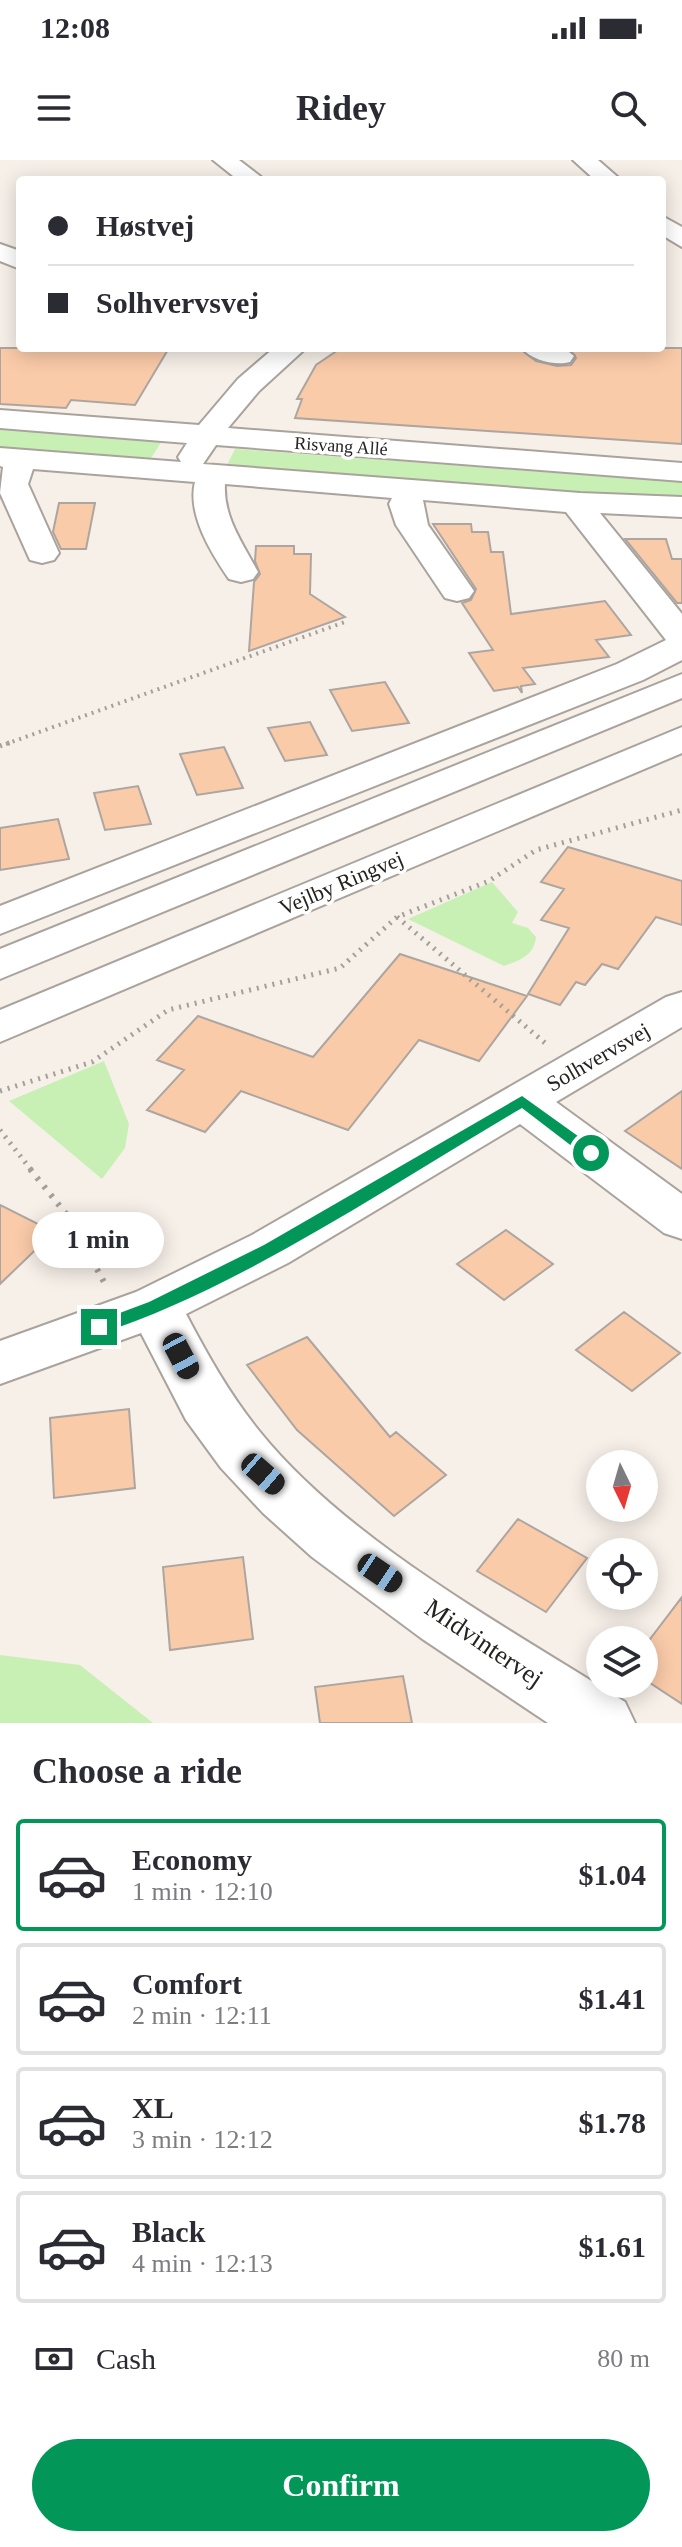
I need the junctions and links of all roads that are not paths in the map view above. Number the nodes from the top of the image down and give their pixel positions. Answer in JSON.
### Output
{"nodes":[{"id":1,"x":224,"y":160,"type":"edge"},
{"id":2,"x":584,"y":160,"type":"edge"},
{"id":3,"x":247,"y":176,"type":"edge"},
{"id":4,"x":604,"y":176,"type":"edge"},
{"id":5,"x":287,"y":352,"type":"edge"},
{"id":6,"x":0,"y":419,"type":"edge"},
{"id":7,"x":207,"y":435,"type":"junction"},
{"id":8,"x":12,"y":458,"type":"edge"},
{"id":9,"x":199,"y":472,"type":"junction"},
{"id":10,"x":682,"y":472,"type":"edge"},
{"id":11,"x":412,"y":489,"type":"junction"},
{"id":12,"x":580,"y":503,"type":"junction"},
{"id":13,"x":682,"y":507,"type":"edge"},
{"id":14,"x":42,"y":553,"type":"dead end"},
{"id":15,"x":241,"y":572,"type":"dead end"},
{"id":16,"x":457,"y":591,"type":"dead end"},
{"id":17,"x":682,"y":637,"type":"edge"},
{"id":18,"x":682,"y":646,"type":"edge"},
{"id":19,"x":682,"y":685,"type":"edge"},
{"id":20,"x":682,"y":739,"type":"edge"},
{"id":21,"x":0,"y":921,"type":"edge"},
{"id":22,"x":0,"y":965,"type":"edge"},
{"id":23,"x":682,"y":1007,"type":"edge"},
{"id":24,"x":0,"y":1027,"type":"edge"},
{"id":25,"x":522,"y":1101,"type":"junction"},
{"id":26,"x":682,"y":1220,"type":"edge"},
{"id":27,"x":140,"y":1312,"type":"junction"},
{"id":28,"x":0,"y":1363,"type":"edge"},
{"id":29,"x":602,"y":1723,"type":"edge"}],
"edges":[{"from":1,"to":3,"type":"street"},
{"from":2,"to":4,"type":"street"},
{"from":5,"to":7,"type":"street"},
{"from":6,"to":7,"type":"street","name":"Risvang Allé"},
{"from":7,"to":9,"type":"street"},
{"from":7,"to":10,"type":"street","name":"Risvang Allé"},
{"from":8,"to":9,"type":"street","name":"Risvang Allé"},
{"from":8,"to":14,"type":"street","name":"Risvang Allé"},
{"from":9,"to":11,"type":"street","name":"Risvang Allé"},
{"from":9,"to":15,"type":"street"},
{"from":11,"to":12,"type":"street","name":"Risvang Allé"},
{"from":11,"to":16,"type":"street"},
{"from":12,"to":13,"type":"street","name":"Risvang Allé"},
{"from":12,"to":17,"type":"street"},
{"from":18,"to":21,"type":"street"},
{"from":19,"to":22,"type":"street"},
{"from":20,"to":24,"type":"street","name":"Vejlby Ringvej"},
{"from":23,"to":25,"type":"street","name":"Solhvervsvej"},
{"from":25,"to":26,"type":"street"},
{"from":25,"to":27,"type":"street","name":"Solhvervsvej"},
{"from":27,"to":28,"type":"street","name":"Solhvervsvej"},
{"from":27,"to":29,"type":"street","name":"Midvintervej"}]}
